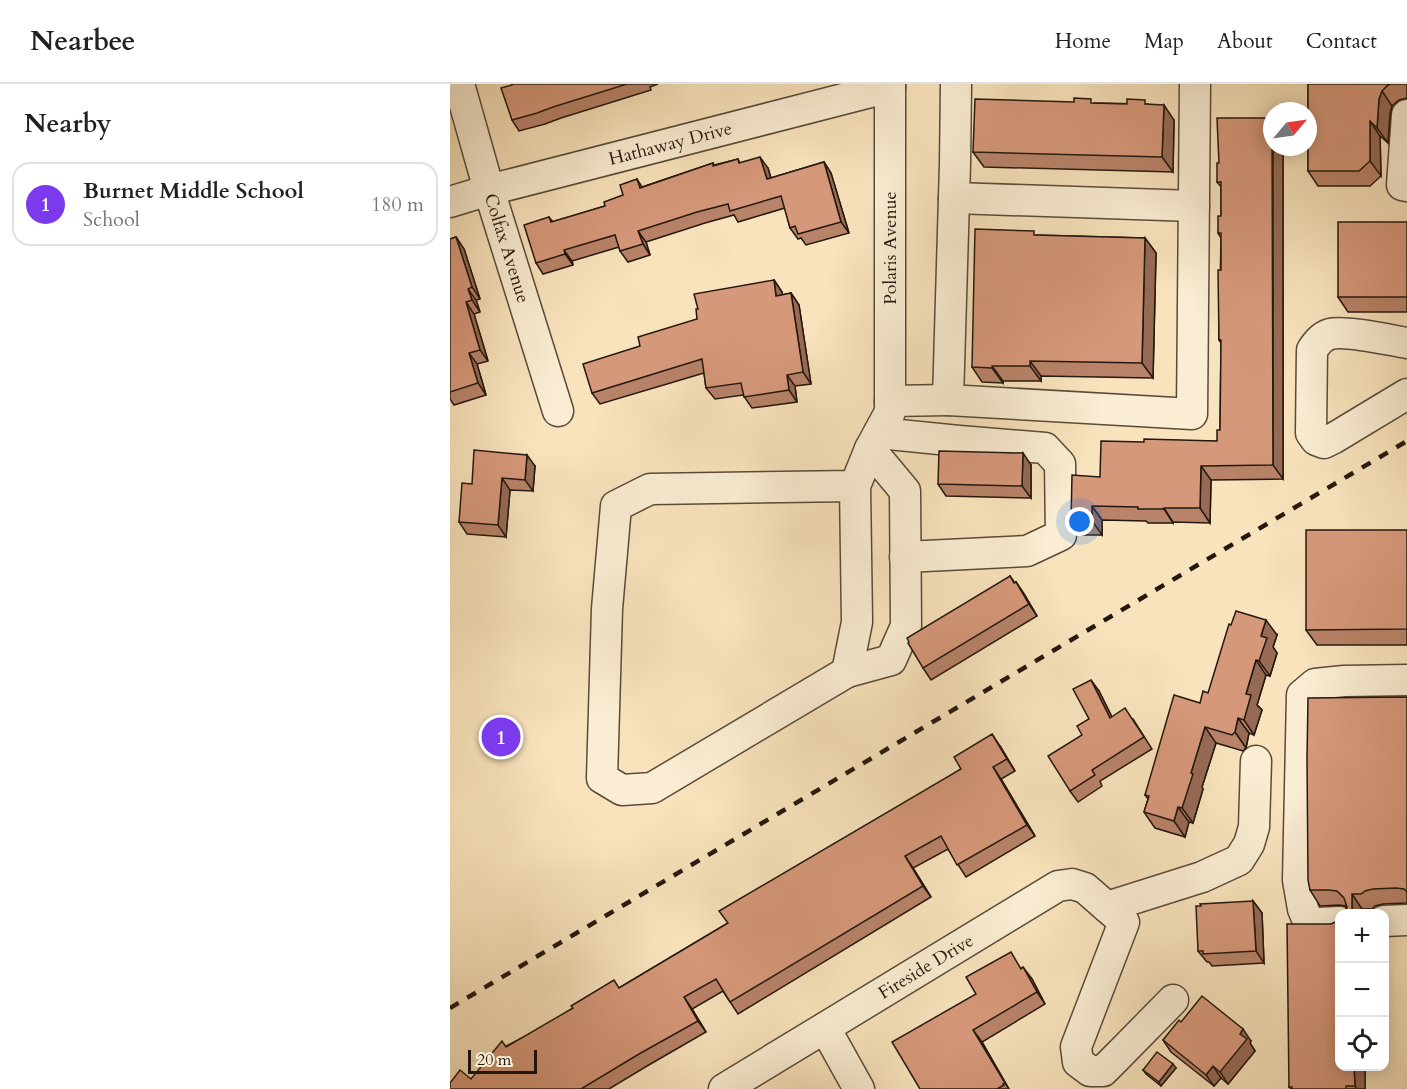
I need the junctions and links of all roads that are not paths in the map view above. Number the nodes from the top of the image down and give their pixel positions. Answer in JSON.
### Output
{"nodes":[{"id":1,"x":459,"y":84,"type":"edge"},
{"id":2,"x":956,"y":84,"type":"edge"},
{"id":3,"x":1195,"y":84,"type":"edge"},
{"id":4,"x":890,"y":85,"type":"edge"},
{"id":5,"x":1407,"y":115,"type":"edge"},
{"id":6,"x":1407,"y":186,"type":"edge"},
{"id":7,"x":489,"y":190,"type":"junction"},
{"id":8,"x":954,"y":198,"type":"junction"},
{"id":9,"x":450,"y":202,"type":"edge"},
{"id":10,"x":1194,"y":206,"type":"junction"},
{"id":11,"x":1407,"y":343,"type":"edge"},
{"id":12,"x":1407,"y":394,"type":"edge"},
{"id":13,"x":948,"y":400,"type":"junction"},
{"id":14,"x":558,"y":411,"type":"dead end"},
{"id":15,"x":882,"y":423,"type":"junction"},
{"id":16,"x":855,"y":486,"type":"junction"},
{"id":17,"x":905,"y":557,"type":"junction"},
{"id":18,"x":848,"y":672,"type":"junction"},
{"id":19,"x":1407,"y":680,"type":"edge"},
{"id":20,"x":1256,"y":761,"type":"dead end"},
{"id":21,"x":1115,"y":915,"type":"junction"},
{"id":22,"x":1407,"y":920,"type":"edge"},
{"id":23,"x":1389,"y":921,"type":"edge"},
{"id":24,"x":1335,"y":922,"type":"edge"},
{"id":25,"x":1173,"y":1000,"type":"dead end"},
{"id":26,"x":825,"y":1028,"type":"junction"},
{"id":27,"x":724,"y":1089,"type":"edge"},
{"id":28,"x":859,"y":1089,"type":"edge"}],
"edges":[{"from":1,"to":7,"type":"street","name":"Colfax Avenue"},
{"from":2,"to":8,"type":"street"},
{"from":3,"to":10,"type":"street"},
{"from":4,"to":7,"type":"street","name":"Hathaway Drive"},
{"from":4,"to":15,"type":"street","name":"Polaris Avenue"},
{"from":5,"to":6,"type":"street"},
{"from":7,"to":9,"type":"street","name":"Hathaway Drive"},
{"from":7,"to":14,"type":"street","name":"Colfax Avenue"},
{"from":8,"to":10,"type":"street"},
{"from":8,"to":13,"type":"street"},
{"from":10,"to":13,"type":"street"},
{"from":11,"to":12,"type":"street"},
{"from":13,"to":15,"type":"street"},
{"from":15,"to":16,"type":"street"},
{"from":15,"to":17,"type":"street"},
{"from":15,"to":17,"type":"street"},
{"from":16,"to":18,"type":"street"},
{"from":16,"to":18,"type":"street"},
{"from":17,"to":18,"type":"street"},
{"from":19,"to":24,"type":"street"},
{"from":20,"to":21,"type":"street"},
{"from":21,"to":25,"type":"street"},
{"from":21,"to":26,"type":"street","name":"Fireside Drive"},
{"from":22,"to":23,"type":"street"},
{"from":26,"to":27,"type":"street","name":"Fireside Drive"},
{"from":26,"to":28,"type":"street"}]}
